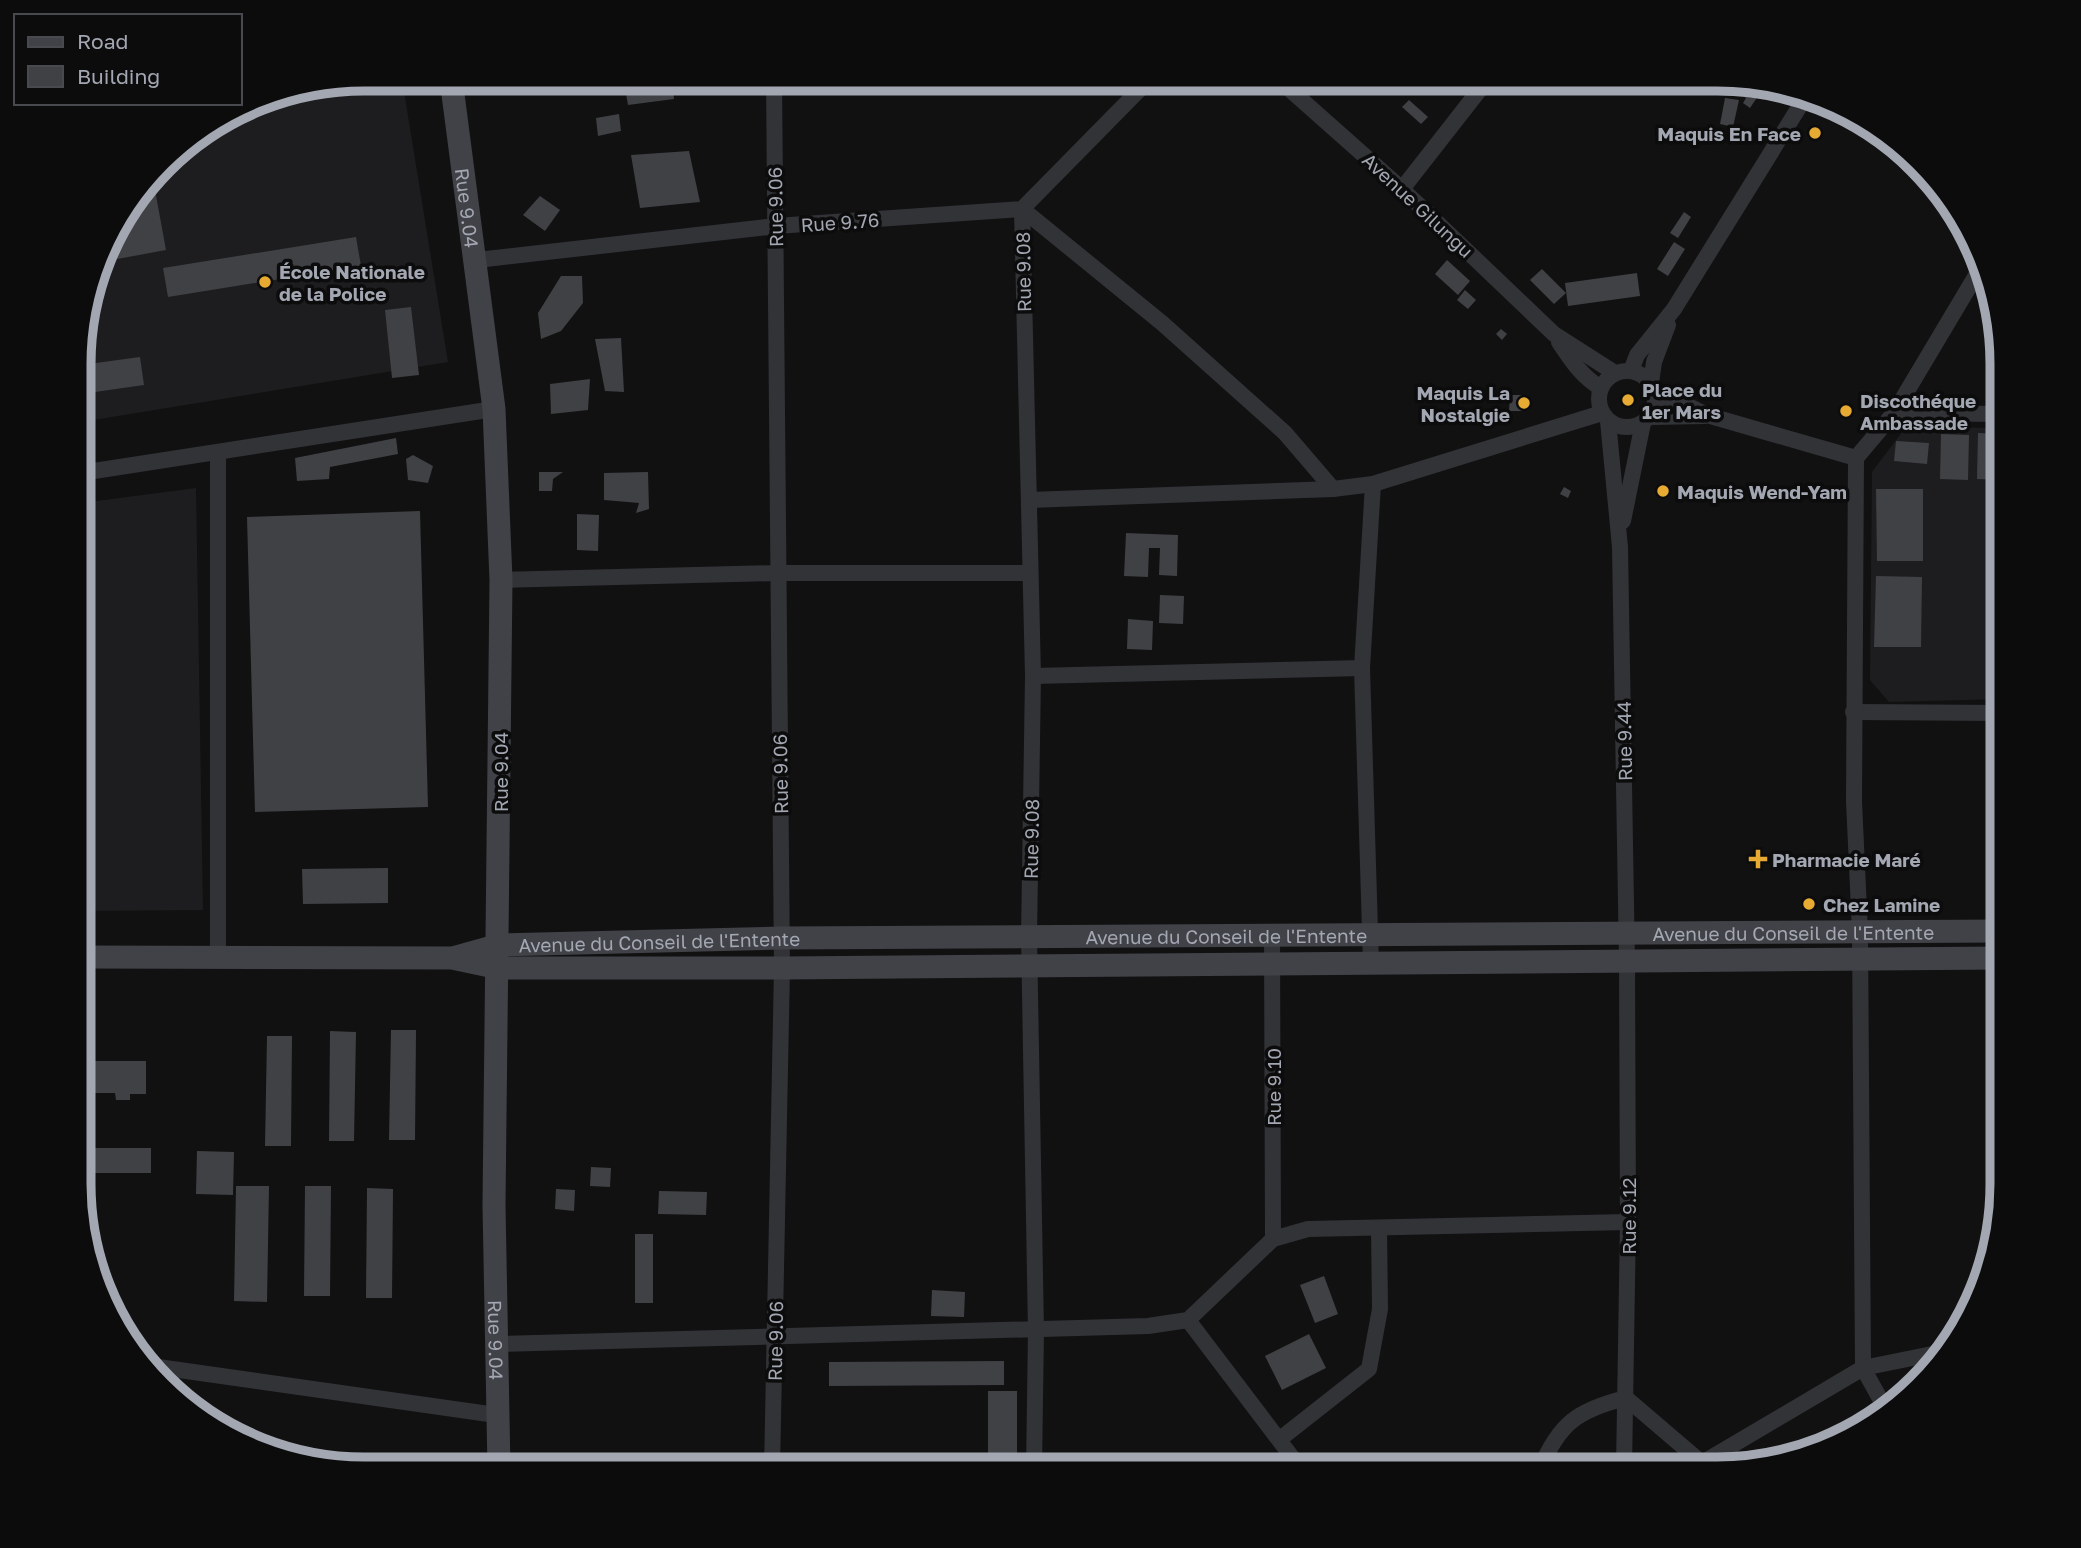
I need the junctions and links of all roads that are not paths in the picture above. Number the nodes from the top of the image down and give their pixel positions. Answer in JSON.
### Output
{"nodes":[{"id":1,"x":453,"y":91,"type":"edge"},
{"id":2,"x":774,"y":91,"type":"edge"},
{"id":3,"x":1138,"y":91,"type":"edge"},
{"id":4,"x":1292,"y":91,"type":"edge"},
{"id":5,"x":1479,"y":91,"type":"edge"},
{"id":6,"x":1801,"y":104,"type":"edge"},
{"id":7,"x":1402,"y":189,"type":"junction"},
{"id":8,"x":1022,"y":209,"type":"junction"},
{"id":9,"x":776,"y":226,"type":"junction"},
{"id":10,"x":477,"y":260,"type":"junction"},
{"id":11,"x":1976,"y":276,"type":"edge"},
{"id":12,"x":1674,"y":309,"type":"junction"},
{"id":13,"x":1554,"y":334,"type":"junction"},
{"id":14,"x":1623,"y":372,"type":"junction"},
{"id":15,"x":1601,"y":388,"type":"junction"},
{"id":16,"x":1653,"y":391,"type":"junction"},
{"id":17,"x":494,"y":410,"type":"junction"},
{"id":18,"x":1894,"y":413,"type":"junction"},
{"id":19,"x":1990,"y":414,"type":"edge"},
{"id":20,"x":1707,"y":415,"type":"junction"},
{"id":21,"x":1605,"y":417,"type":"junction"},
{"id":22,"x":1647,"y":420,"type":"junction"},
{"id":23,"x":218,"y":453,"type":"junction"},
{"id":24,"x":1856,"y":458,"type":"junction"},
{"id":25,"x":91,"y":472,"type":"edge"},
{"id":26,"x":1373,"y":484,"type":"junction"},
{"id":27,"x":1334,"y":489,"type":"junction"},
{"id":28,"x":1029,"y":500,"type":"junction"},
{"id":29,"x":1620,"y":547,"type":"junction"},
{"id":30,"x":778,"y":573,"type":"junction"},
{"id":31,"x":1029,"y":573,"type":"junction"},
{"id":32,"x":501,"y":580,"type":"junction"},
{"id":33,"x":1362,"y":668,"type":"junction"},
{"id":34,"x":1033,"y":676,"type":"junction"},
{"id":35,"x":1853,"y":712,"type":"junction"},
{"id":36,"x":1990,"y":713,"type":"edge"},
{"id":37,"x":1990,"y":931,"type":"edge"},
{"id":38,"x":1860,"y":932,"type":"junction"},
{"id":39,"x":1627,"y":934,"type":"junction"},
{"id":40,"x":1272,"y":935,"type":"junction"},
{"id":41,"x":1369,"y":936,"type":"junction"},
{"id":42,"x":1029,"y":937,"type":"junction"},
{"id":43,"x":781,"y":938,"type":"junction"},
{"id":44,"x":218,"y":956,"type":"junction"},
{"id":45,"x":91,"y":957,"type":"edge"},
{"id":46,"x":499,"y":957,"type":"junction"},
{"id":47,"x":1990,"y":958,"type":"edge"},
{"id":48,"x":1860,"y":959,"type":"junction"},
{"id":49,"x":1273,"y":962,"type":"junction"},
{"id":50,"x":1627,"y":962,"type":"junction"},
{"id":51,"x":1371,"y":963,"type":"junction"},
{"id":52,"x":1030,"y":964,"type":"junction"},
{"id":53,"x":782,"y":968,"type":"junction"},
{"id":54,"x":1628,"y":1222,"type":"junction"},
{"id":55,"x":1379,"y":1228,"type":"junction"},
{"id":56,"x":1273,"y":1239,"type":"junction"},
{"id":57,"x":1188,"y":1320,"type":"junction"},
{"id":58,"x":1036,"y":1331,"type":"junction"},
{"id":59,"x":775,"y":1338,"type":"junction"},
{"id":60,"x":498,"y":1344,"type":"junction"},
{"id":61,"x":1930,"y":1354,"type":"edge"},
{"id":62,"x":162,"y":1368,"type":"edge"},
{"id":63,"x":1863,"y":1368,"type":"junction"},
{"id":64,"x":1626,"y":1398,"type":"junction"},
{"id":65,"x":1882,"y":1402,"type":"edge"},
{"id":66,"x":496,"y":1415,"type":"junction"},
{"id":67,"x":1280,"y":1439,"type":"junction"},
{"id":68,"x":498,"y":1457,"type":"edge"},
{"id":69,"x":772,"y":1457,"type":"edge"},
{"id":70,"x":1034,"y":1457,"type":"edge"},
{"id":71,"x":1293,"y":1457,"type":"edge"},
{"id":72,"x":1545,"y":1457,"type":"edge"},
{"id":73,"x":1624,"y":1457,"type":"edge"},
{"id":74,"x":1688,"y":1457,"type":"edge"},
{"id":75,"x":1712,"y":1457,"type":"edge"}],
"edges":[{"from":1,"to":10,"type":"street","name":"Rue 9.04"},
{"from":2,"to":9,"type":"street","name":"Rue 9.06"},
{"from":3,"to":8,"type":"street"},
{"from":4,"to":7,"type":"street","name":"Avenue Gilungu"},
{"from":5,"to":7,"type":"street"},
{"from":6,"to":12,"type":"street"},
{"from":7,"to":13,"type":"street","name":"Avenue Gilungu"},
{"from":8,"to":9,"type":"street","name":"Rue 9.76"},
{"from":8,"to":27,"type":"street"},
{"from":8,"to":28,"type":"street","name":"Rue 9.08"},
{"from":9,"to":10,"type":"street","name":"Rue 9.76"},
{"from":9,"to":30,"type":"street","name":"Rue 9.06"},
{"from":10,"to":17,"type":"street","name":"Rue 9.04"},
{"from":11,"to":18,"type":"street"},
{"from":12,"to":14,"type":"street"},
{"from":12,"to":16,"type":"street"},
{"from":13,"to":14,"type":"street"},
{"from":13,"to":15,"type":"street"},
{"from":14,"to":15,"type":"street"},
{"from":14,"to":16,"type":"street"},
{"from":15,"to":21,"type":"street"},
{"from":16,"to":20,"type":"street"},
{"from":16,"to":22,"type":"street"},
{"from":17,"to":23,"type":"street"},
{"from":17,"to":32,"type":"street","name":"Rue 9.04"},
{"from":18,"to":19,"type":"street"},
{"from":18,"to":24,"type":"street"},
{"from":20,"to":22,"type":"street"},
{"from":20,"to":24,"type":"street"},
{"from":21,"to":22,"type":"street"},
{"from":21,"to":26,"type":"street"},
{"from":21,"to":29,"type":"street"},
{"from":22,"to":29,"type":"street"},
{"from":23,"to":25,"type":"street"},
{"from":23,"to":44,"type":"street"},
{"from":24,"to":35,"type":"street"},
{"from":26,"to":27,"type":"street"},
{"from":26,"to":33,"type":"street"},
{"from":27,"to":28,"type":"street"},
{"from":28,"to":31,"type":"street","name":"Rue 9.08"},
{"from":29,"to":39,"type":"street","name":"Rue 9.44"},
{"from":30,"to":31,"type":"street"},
{"from":30,"to":32,"type":"street"},
{"from":30,"to":43,"type":"street","name":"Rue 9.06"},
{"from":31,"to":34,"type":"street","name":"Rue 9.08"},
{"from":32,"to":46,"type":"street","name":"Rue 9.04"},
{"from":33,"to":34,"type":"street"},
{"from":33,"to":41,"type":"street"},
{"from":34,"to":42,"type":"street","name":"Rue 9.08"},
{"from":35,"to":36,"type":"street"},
{"from":35,"to":38,"type":"street"},
{"from":37,"to":38,"type":"street","name":"Avenue du Conseil de l'Entente"},
{"from":38,"to":39,"type":"street","name":"Avenue du Conseil de l'Entente"},
{"from":38,"to":48,"type":"street"},
{"from":39,"to":41,"type":"street","name":"Avenue du Conseil de l'Entente"},
{"from":39,"to":50,"type":"street","name":"Rue 9.44"},
{"from":40,"to":41,"type":"street","name":"Avenue du Conseil de l'Entente"},
{"from":40,"to":42,"type":"street","name":"Avenue du Conseil de l'Entente"},
{"from":40,"to":49,"type":"street","name":"Rue 9.10"},
{"from":41,"to":51,"type":"street"},
{"from":42,"to":43,"type":"street","name":"Avenue du Conseil de l'Entente"},
{"from":42,"to":52,"type":"street","name":"Rue 9.08"},
{"from":43,"to":46,"type":"street","name":"Avenue du Conseil de l'Entente"},
{"from":43,"to":53,"type":"street","name":"Rue 9.06"},
{"from":44,"to":45,"type":"street","name":"Avenue du Conseil de l'Entente"},
{"from":44,"to":46,"type":"street","name":"Avenue du Conseil de l'Entente"},
{"from":46,"to":53,"type":"street","name":"Avenue du Conseil de l'Entente"},
{"from":46,"to":60,"type":"street","name":"Rue 9.04"},
{"from":47,"to":48,"type":"street","name":"Avenue du Conseil de l'Entente"},
{"from":48,"to":50,"type":"street","name":"Avenue du Conseil de l'Entente"},
{"from":48,"to":63,"type":"street"},
{"from":49,"to":51,"type":"street","name":"Avenue du Conseil de l'Entente"},
{"from":49,"to":52,"type":"street","name":"Avenue du Conseil de l'Entente"},
{"from":49,"to":56,"type":"street","name":"Rue 9.10"},
{"from":50,"to":51,"type":"street","name":"Avenue du Conseil de l'Entente"},
{"from":50,"to":54,"type":"street","name":"Rue 9.12"},
{"from":52,"to":53,"type":"street","name":"Avenue du Conseil de l'Entente"},
{"from":52,"to":58,"type":"street","name":"Rue 9.08"},
{"from":53,"to":59,"type":"street","name":"Rue 9.06"},
{"from":54,"to":55,"type":"street"},
{"from":54,"to":64,"type":"street","name":"Rue 9.12"},
{"from":55,"to":56,"type":"street"},
{"from":55,"to":67,"type":"street"},
{"from":56,"to":57,"type":"street"},
{"from":57,"to":58,"type":"street"},
{"from":57,"to":67,"type":"street"},
{"from":58,"to":59,"type":"street"},
{"from":58,"to":70,"type":"street","name":"Rue 9.08"},
{"from":59,"to":60,"type":"street"},
{"from":59,"to":69,"type":"street","name":"Rue 9.06"},
{"from":60,"to":66,"type":"street","name":"Rue 9.04"},
{"from":61,"to":63,"type":"street"},
{"from":62,"to":66,"type":"street"},
{"from":63,"to":65,"type":"street"},
{"from":63,"to":75,"type":"street"},
{"from":64,"to":72,"type":"street"},
{"from":64,"to":73,"type":"street","name":"Rue 9.12"},
{"from":64,"to":74,"type":"street"},
{"from":66,"to":68,"type":"street","name":"Rue 9.04"},
{"from":67,"to":71,"type":"street"}]}
